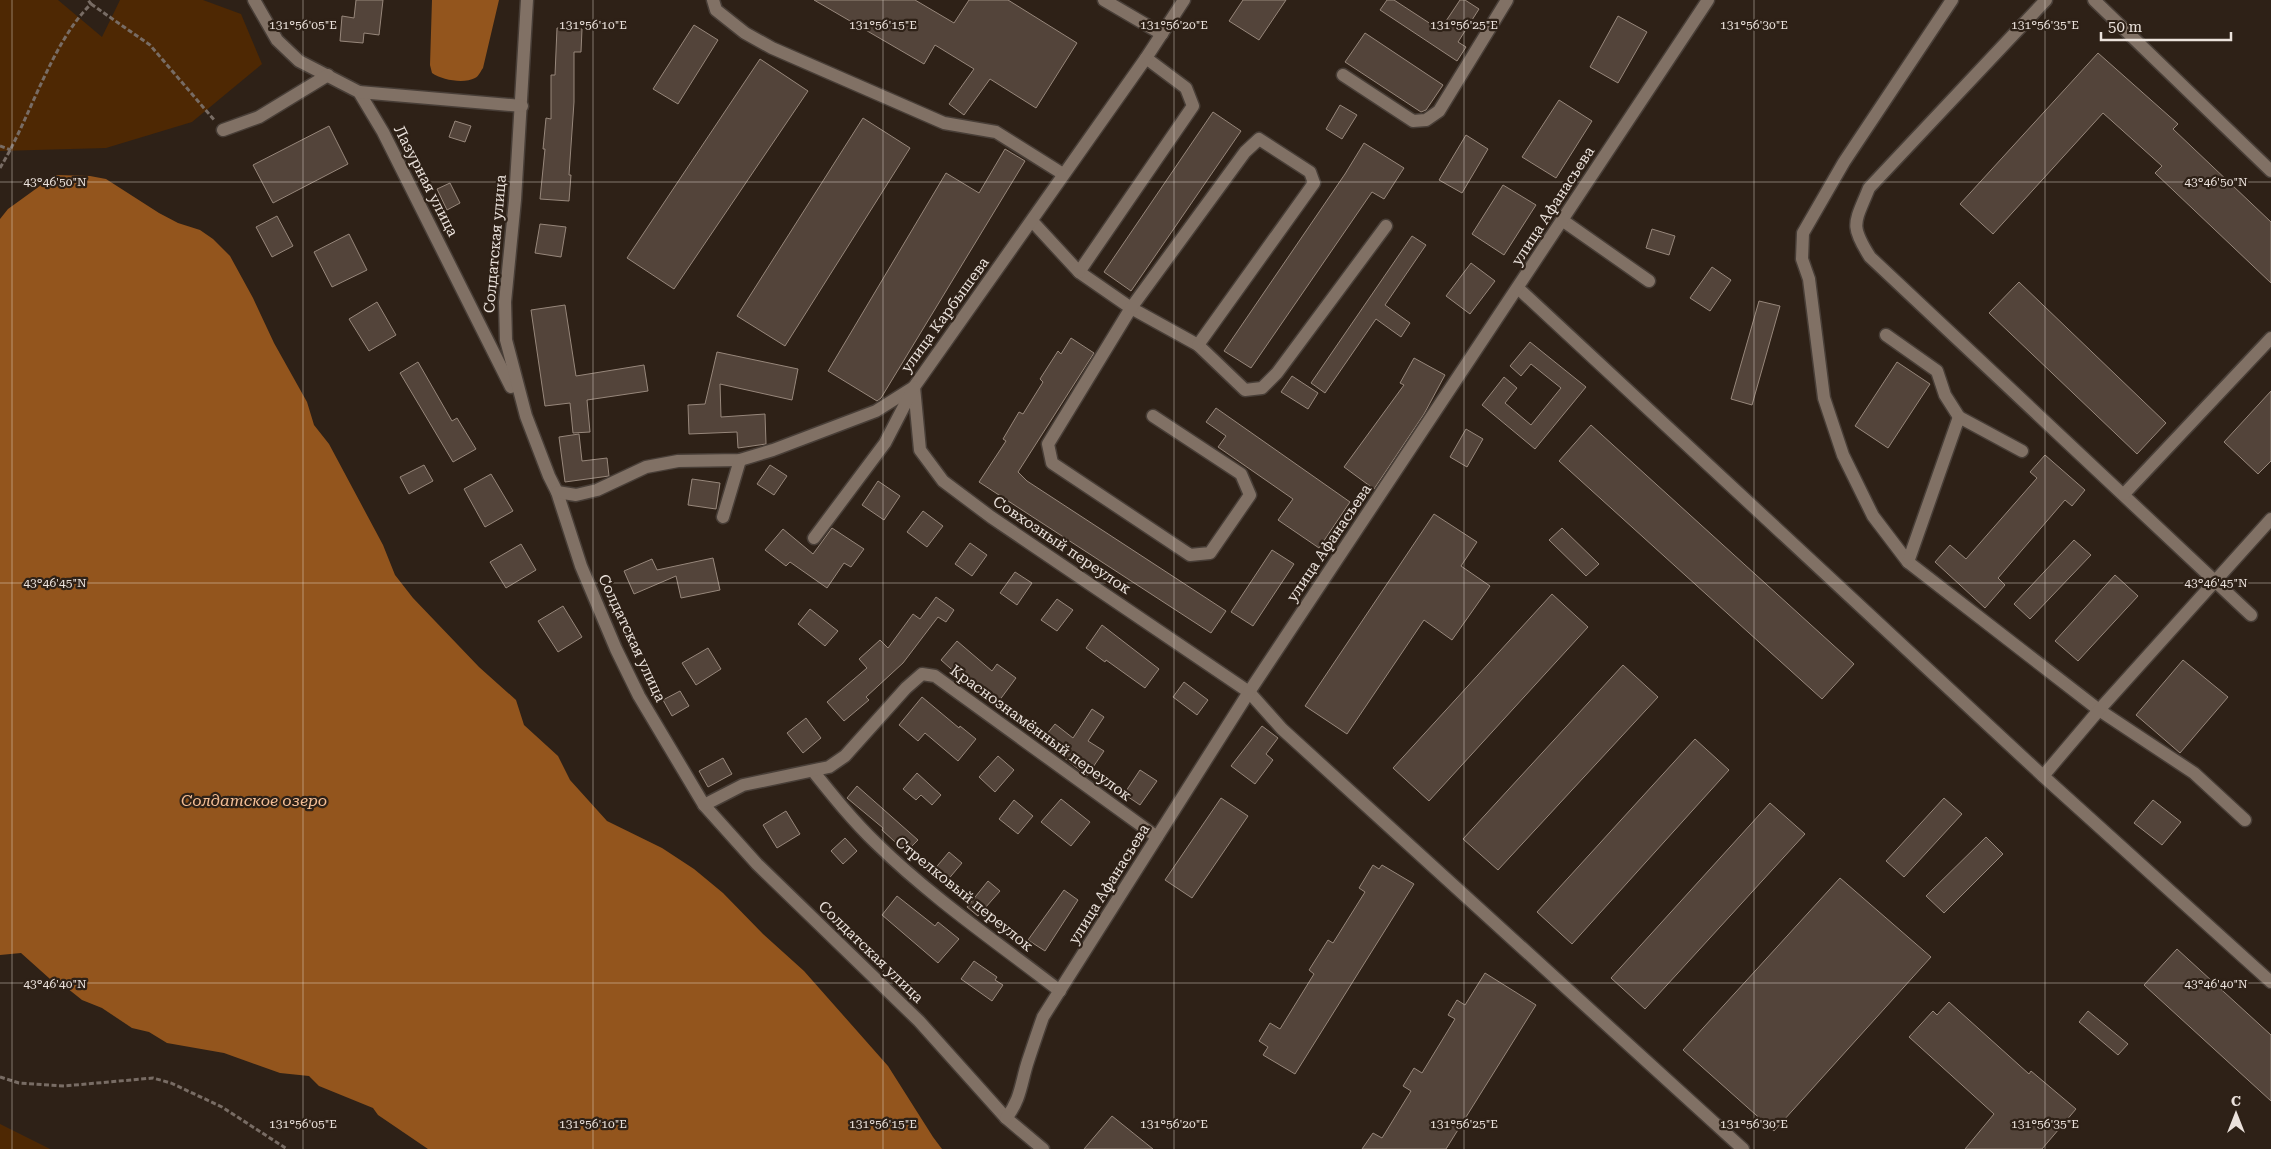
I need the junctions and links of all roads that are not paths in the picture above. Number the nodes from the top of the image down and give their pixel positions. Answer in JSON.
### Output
{"nodes":[{"id":1,"x":254,"y":0,"type":"edge"},
{"id":2,"x":527,"y":0,"type":"edge"},
{"id":3,"x":713,"y":0,"type":"edge"},
{"id":4,"x":1104,"y":0,"type":"edge"},
{"id":5,"x":1184,"y":0,"type":"edge"},
{"id":6,"x":1507,"y":0,"type":"edge"},
{"id":7,"x":1708,"y":0,"type":"edge"},
{"id":8,"x":1952,"y":0,"type":"edge"},
{"id":9,"x":2046,"y":0,"type":"edge"},
{"id":10,"x":2094,"y":0,"type":"edge"},
{"id":11,"x":1162,"y":34,"type":"junction"},
{"id":12,"x":1146,"y":58,"type":"junction"},
{"id":13,"x":328,"y":75,"type":"junction"},
{"id":14,"x":1343,"y":75,"type":"dead end"},
{"id":15,"x":359,"y":92,"type":"junction"},
{"id":16,"x":522,"y":106,"type":"junction"},
{"id":17,"x":223,"y":130,"type":"road end"},
{"id":18,"x":2271,"y":171,"type":"edge"},
{"id":19,"x":1063,"y":174,"type":"junction"},
{"id":20,"x":1562,"y":220,"type":"junction"},
{"id":21,"x":1032,"y":221,"type":"junction"},
{"id":22,"x":1386,"y":226,"type":"dead end"},
{"id":23,"x":1080,"y":272,"type":"junction"},
{"id":24,"x":1649,"y":281,"type":"dead end"},
{"id":25,"x":1518,"y":288,"type":"junction"},
{"id":26,"x":1131,"y":308,"type":"junction"},
{"id":27,"x":1886,"y":335,"type":"dead end"},
{"id":28,"x":2271,"y":338,"type":"edge"},
{"id":29,"x":1198,"y":344,"type":"junction"},
{"id":30,"x":914,"y":387,"type":"junction"},
{"id":31,"x":526,"y":416,"type":"junction"},
{"id":32,"x":1153,"y":416,"type":"dead end"},
{"id":33,"x":1959,"y":417,"type":"junction"},
{"id":34,"x":2022,"y":451,"type":"dead end"},
{"id":35,"x":740,"y":460,"type":"junction"},
{"id":36,"x":557,"y":492,"type":"junction"},
{"id":37,"x":2124,"y":494,"type":"junction"},
{"id":38,"x":723,"y":517,"type":"dead end"},
{"id":39,"x":2271,"y":519,"type":"edge"},
{"id":40,"x":814,"y":538,"type":"dead end"},
{"id":41,"x":1908,"y":562,"type":"junction"},
{"id":42,"x":2215,"y":580,"type":"junction"},
{"id":43,"x":2251,"y":615,"type":"dead end"},
{"id":44,"x":1249,"y":692,"type":"junction"},
{"id":45,"x":2099,"y":710,"type":"junction"},
{"id":46,"x":813,"y":771,"type":"junction"},
{"id":47,"x":2043,"y":776,"type":"junction"},
{"id":48,"x":704,"y":804,"type":"junction"},
{"id":49,"x":2245,"y":820,"type":"dead end"},
{"id":50,"x":1157,"y":837,"type":"junction"},
{"id":51,"x":2271,"y":982,"type":"edge"},
{"id":52,"x":1060,"y":991,"type":"junction"},
{"id":53,"x":1006,"y":1118,"type":"junction"},
{"id":54,"x":1043,"y":1149,"type":"edge"},
{"id":55,"x":1743,"y":1149,"type":"edge"}],
"edges":[{"from":1,"to":13,"type":"street","name":"Лазурная улица"},
{"from":2,"to":16,"type":"street","name":"Солдатская улица"},
{"from":3,"to":19,"type":"street"},
{"from":4,"to":11,"type":"street"},
{"from":5,"to":11,"type":"street","name":"улица Карбышева"},
{"from":6,"to":14,"type":"street"},
{"from":7,"to":20,"type":"street","name":"улица Афанасьева"},
{"from":8,"to":41,"type":"street"},
{"from":9,"to":37,"type":"street"},
{"from":10,"to":18,"type":"street"},
{"from":11,"to":12,"type":"street","name":"улица Карбышева"},
{"from":12,"to":19,"type":"street","name":"улица Карбышева"},
{"from":12,"to":23,"type":"street"},
{"from":13,"to":15,"type":"street","name":"Лазурная улица"},
{"from":13,"to":17,"type":"street"},
{"from":15,"to":16,"type":"street"},
{"from":15,"to":31,"type":"street","name":"Лазурная улица"},
{"from":16,"to":31,"type":"street","name":"Солдатская улица"},
{"from":19,"to":21,"type":"street","name":"улица Карбышева"},
{"from":20,"to":24,"type":"street"},
{"from":20,"to":25,"type":"street","name":"улица Афанасьева"},
{"from":21,"to":23,"type":"street"},
{"from":21,"to":30,"type":"street","name":"улица Карбышева"},
{"from":22,"to":29,"type":"street"},
{"from":23,"to":26,"type":"street"},
{"from":25,"to":44,"type":"street","name":"улица Афанасьева"},
{"from":25,"to":47,"type":"street"},
{"from":26,"to":29,"type":"street"},
{"from":26,"to":29,"type":"street"},
{"from":26,"to":32,"type":"street"},
{"from":27,"to":33,"type":"street"},
{"from":28,"to":37,"type":"street"},
{"from":30,"to":35,"type":"street","name":"улица Карбышева"},
{"from":30,"to":40,"type":"street"},
{"from":30,"to":44,"type":"street","name":"Совхозный переулок"},
{"from":31,"to":36,"type":"street","name":"Солдатская улица"},
{"from":33,"to":34,"type":"street"},
{"from":33,"to":41,"type":"street"},
{"from":35,"to":36,"type":"street","name":"улица Карбышева"},
{"from":35,"to":38,"type":"street"},
{"from":36,"to":48,"type":"street","name":"Солдатская улица"},
{"from":37,"to":42,"type":"street"},
{"from":39,"to":42,"type":"street"},
{"from":41,"to":45,"type":"street"},
{"from":42,"to":43,"type":"street"},
{"from":42,"to":45,"type":"street"},
{"from":44,"to":50,"type":"street","name":"улица Афанасьева"},
{"from":44,"to":55,"type":"street","name":"Совхозный переулок"},
{"from":45,"to":47,"type":"street"},
{"from":45,"to":49,"type":"street"},
{"from":46,"to":48,"type":"street","name":"Краснознамённый переулок"},
{"from":46,"to":50,"type":"street","name":"Краснознамённый переулок"},
{"from":46,"to":52,"type":"street","name":"Стрелковый переулок"},
{"from":47,"to":51,"type":"street"},
{"from":48,"to":53,"type":"street","name":"Солдатская улица"},
{"from":50,"to":52,"type":"street","name":"улица Афанасьева"},
{"from":52,"to":53,"type":"street","name":"улица Афанасьева"},
{"from":53,"to":54,"type":"street","name":"Солдатская улица"}]}
